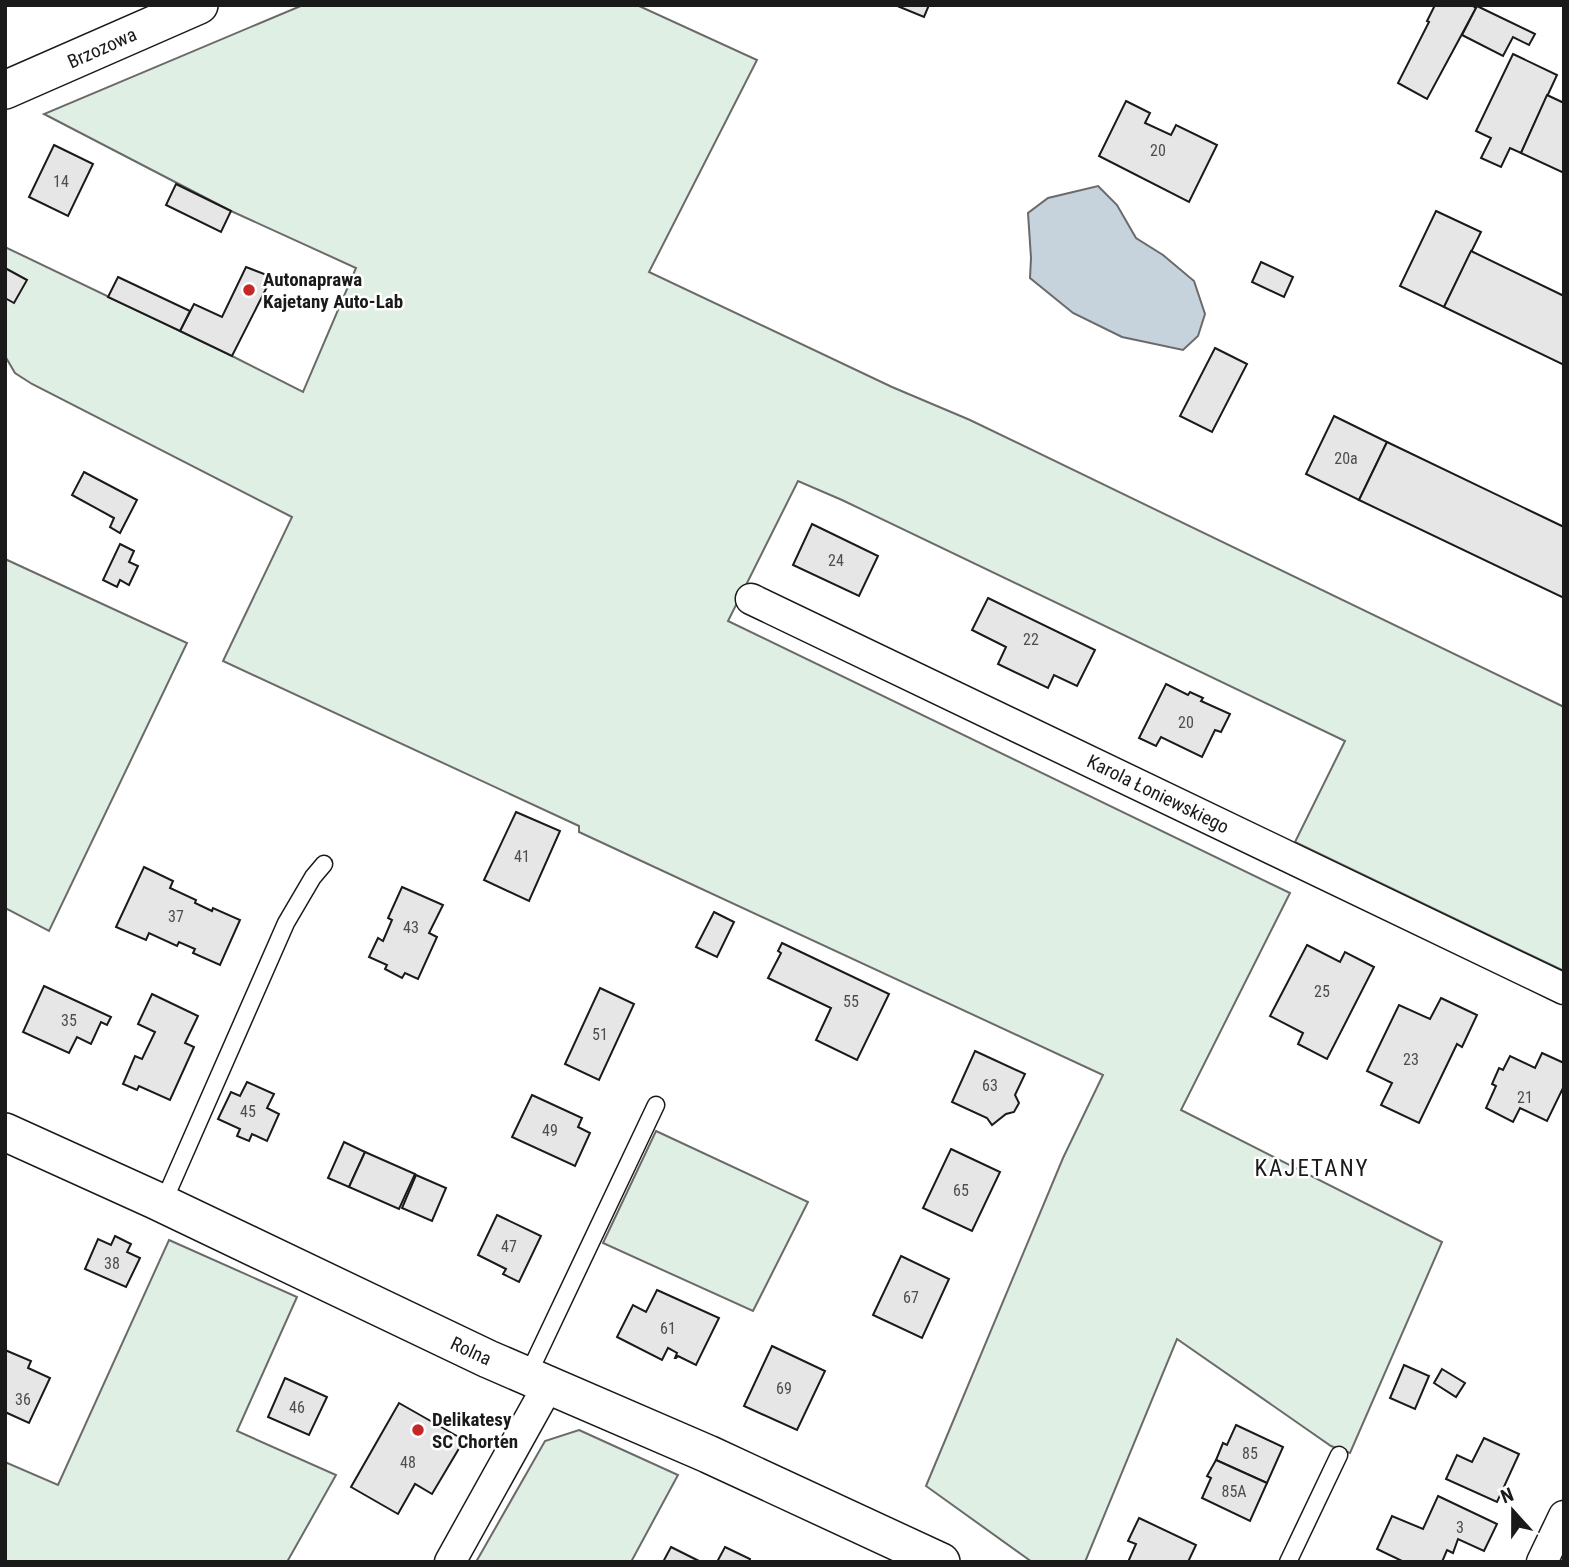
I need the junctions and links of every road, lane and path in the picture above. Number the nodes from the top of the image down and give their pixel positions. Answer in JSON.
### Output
{"nodes":[{"id":1,"x":199,"y":5,"type":"edge"},
{"id":2,"x":5,"y":90,"type":"edge"},
{"id":3,"x":751,"y":599,"type":"dead end"},
{"id":4,"x":324,"y":864,"type":"dead end"},
{"id":5,"x":1564,"y":989,"type":"edge"},
{"id":6,"x":656,"y":1105,"type":"dead end"},
{"id":7,"x":5,"y":1132,"type":"edge"},
{"id":8,"x":163,"y":1203,"type":"junction"},
{"id":9,"x":538,"y":1380,"type":"junction"},
{"id":10,"x":1339,"y":1455,"type":"dead end"},
{"id":11,"x":1564,"y":1517,"type":"edge"},
{"id":12,"x":450,"y":1562,"type":"edge"},
{"id":13,"x":941,"y":1562,"type":"edge"},
{"id":14,"x":1288,"y":1562,"type":"edge"},
{"id":15,"x":1542,"y":1562,"type":"edge"}],
"edges":[{"from":1,"to":2,"type":"street","name":"Brzozowa"},
{"from":3,"to":5,"type":"street","name":"Karola Łoniewskiego"},
{"from":4,"to":8,"type":"lane"},
{"from":6,"to":9,"type":"lane"},
{"from":7,"to":8,"type":"street","name":"Rolna"},
{"from":8,"to":9,"type":"street","name":"Rolna"},
{"from":9,"to":12,"type":"street"},
{"from":9,"to":13,"type":"street","name":"Rolna"},
{"from":10,"to":14,"type":"lane"},
{"from":11,"to":15,"type":"street"}]}
